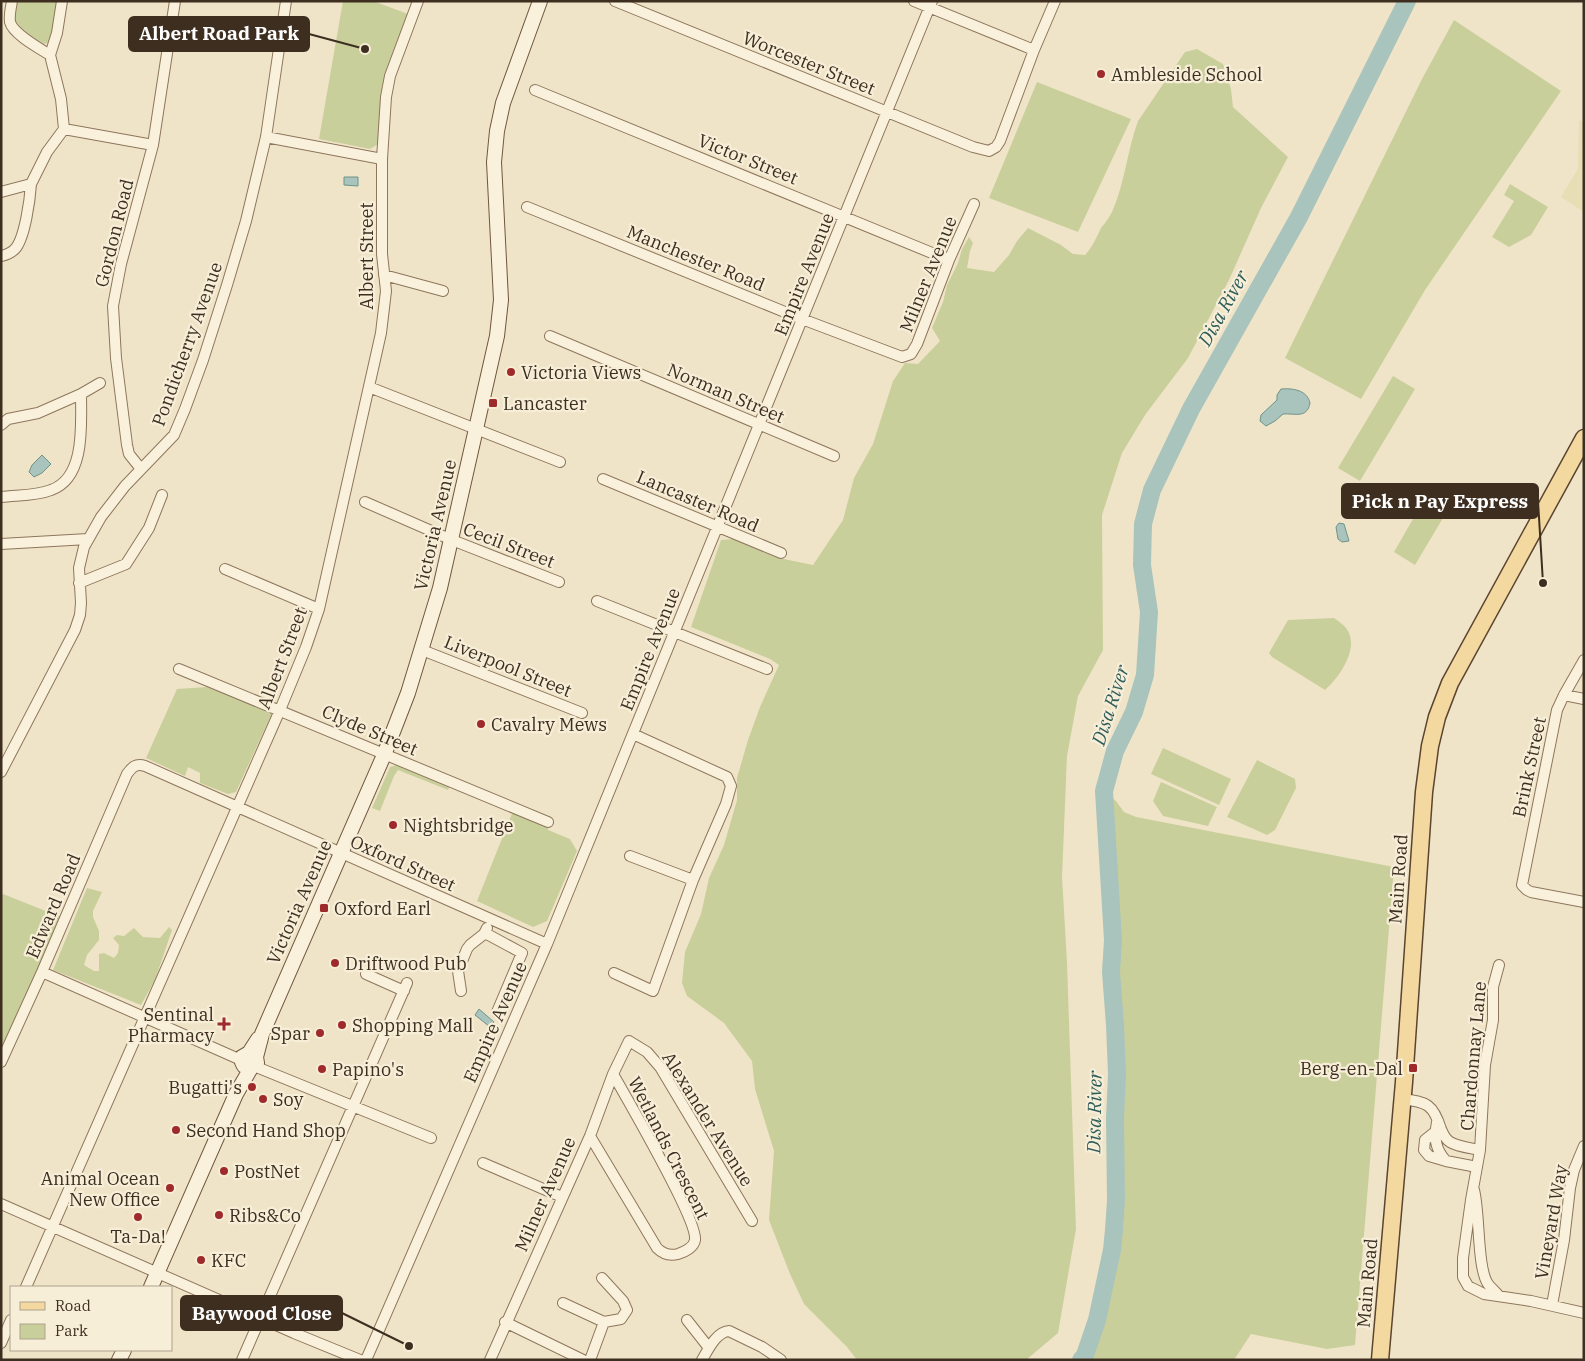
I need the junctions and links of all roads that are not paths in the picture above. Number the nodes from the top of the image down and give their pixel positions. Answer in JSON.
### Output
{"nodes":[{"id":1,"x":12,"y":1,"type":"edge"},
{"id":2,"x":62,"y":1,"type":"edge"},
{"id":3,"x":175,"y":1,"type":"edge"},
{"id":4,"x":286,"y":1,"type":"edge"},
{"id":5,"x":418,"y":1,"type":"edge"},
{"id":6,"x":540,"y":1,"type":"edge"},
{"id":7,"x":616,"y":1,"type":"edge"},
{"id":8,"x":914,"y":1,"type":"edge"},
{"id":9,"x":1055,"y":1,"type":"edge"},
{"id":10,"x":931,"y":5,"type":"edge"},
{"id":11,"x":1034,"y":50,"type":"junction"},
{"id":12,"x":50,"y":55,"type":"junction"},
{"id":13,"x":535,"y":90,"type":"dead end"},
{"id":14,"x":887,"y":112,"type":"junction"},
{"id":15,"x":64,"y":129,"type":"junction"},
{"id":16,"x":266,"y":137,"type":"junction"},
{"id":17,"x":153,"y":145,"type":"junction"},
{"id":18,"x":382,"y":159,"type":"junction"},
{"id":19,"x":32,"y":184,"type":"junction"},
{"id":20,"x":1,"y":192,"type":"edge"},
{"id":21,"x":974,"y":204,"type":"dead end"},
{"id":22,"x":527,"y":207,"type":"dead end"},
{"id":23,"x":845,"y":216,"type":"junction"},
{"id":24,"x":1,"y":256,"type":"edge"},
{"id":25,"x":949,"y":260,"type":"junction"},
{"id":26,"x":384,"y":275,"type":"junction"},
{"id":27,"x":443,"y":291,"type":"dead end"},
{"id":28,"x":802,"y":320,"type":"junction"},
{"id":29,"x":550,"y":336,"type":"dead end"},
{"id":30,"x":909,"y":356,"type":"joint"},
{"id":31,"x":100,"y":383,"type":"dead end"},
{"id":32,"x":369,"y":387,"type":"junction"},
{"id":33,"x":81,"y":394,"type":"junction"},
{"id":34,"x":1,"y":425,"type":"edge"},
{"id":35,"x":760,"y":425,"type":"junction"},
{"id":36,"x":477,"y":429,"type":"junction"},
{"id":37,"x":1582,"y":443,"type":"edge"},
{"id":38,"x":834,"y":456,"type":"dead end"},
{"id":39,"x":560,"y":462,"type":"dead end"},
{"id":40,"x":141,"y":469,"type":"junction"},
{"id":41,"x":603,"y":479,"type":"dead end"},
{"id":42,"x":162,"y":495,"type":"dead end"},
{"id":43,"x":1,"y":497,"type":"edge"},
{"id":44,"x":365,"y":502,"type":"dead end"},
{"id":45,"x":718,"y":527,"type":"junction"},
{"id":46,"x":88,"y":539,"type":"junction"},
{"id":47,"x":452,"y":540,"type":"junction"},
{"id":48,"x":1,"y":544,"type":"edge"},
{"id":49,"x":781,"y":553,"type":"dead end"},
{"id":50,"x":224,"y":569,"type":"dead end"},
{"id":51,"x":559,"y":582,"type":"dead end"},
{"id":52,"x":79,"y":583,"type":"junction"},
{"id":53,"x":597,"y":602,"type":"dead end"},
{"id":54,"x":319,"y":609,"type":"junction"},
{"id":55,"x":675,"y":633,"type":"junction"},
{"id":56,"x":422,"y":650,"type":"junction"},
{"id":57,"x":1584,"y":660,"type":"edge"},
{"id":58,"x":179,"y":669,"type":"dead end"},
{"id":59,"x":767,"y":669,"type":"dead end"},
{"id":60,"x":1564,"y":695,"type":"junction"},
{"id":61,"x":1584,"y":699,"type":"edge"},
{"id":62,"x":280,"y":710,"type":"junction"},
{"id":63,"x":582,"y":713,"type":"dead end"},
{"id":64,"x":633,"y":734,"type":"junction"},
{"id":65,"x":384,"y":754,"type":"junction"},
{"id":66,"x":135,"y":765,"type":"joint"},
{"id":67,"x":1,"y":772,"type":"edge"},
{"id":68,"x":238,"y":806,"type":"junction"},
{"id":69,"x":548,"y":822,"type":"dead end"},
{"id":70,"x":341,"y":853,"type":"junction"},
{"id":71,"x":630,"y":856,"type":"dead end"},
{"id":72,"x":693,"y":880,"type":"junction"},
{"id":73,"x":1584,"y":902,"type":"edge"},
{"id":74,"x":491,"y":920,"type":"junction"},
{"id":75,"x":485,"y":933,"type":"junction"},
{"id":76,"x":547,"y":944,"type":"junction"},
{"id":77,"x":1500,"y":965,"type":"dead end"},
{"id":78,"x":42,"y":972,"type":"junction"},
{"id":79,"x":614,"y":973,"type":"dead end"},
{"id":80,"x":366,"y":974,"type":"dead end"},
{"id":81,"x":461,"y":991,"type":"dead end"},
{"id":82,"x":497,"y":1012,"type":"dead end"},
{"id":83,"x":144,"y":1016,"type":"junction"},
{"id":84,"x":629,"y":1041,"type":"joint"},
{"id":85,"x":1,"y":1062,"type":"edge"},
{"id":86,"x":249,"y":1062,"type":"junction"},
{"id":87,"x":613,"y":1074,"type":"junction"},
{"id":88,"x":1402,"y":1100,"type":"junction"},
{"id":89,"x":353,"y":1108,"type":"junction"},
{"id":90,"x":1438,"y":1119,"type":"junction"},
{"id":91,"x":590,"y":1136,"type":"junction"},
{"id":92,"x":431,"y":1138,"type":"dead end"},
{"id":93,"x":1584,"y":1146,"type":"edge"},
{"id":94,"x":1480,"y":1150,"type":"junction"},
{"id":95,"x":482,"y":1163,"type":"dead end"},
{"id":96,"x":1477,"y":1167,"type":"junction"},
{"id":97,"x":1474,"y":1188,"type":"junction"},
{"id":98,"x":562,"y":1197,"type":"junction"},
{"id":99,"x":1,"y":1204,"type":"edge"},
{"id":100,"x":752,"y":1221,"type":"dead end"},
{"id":101,"x":53,"y":1225,"type":"junction"},
{"id":102,"x":158,"y":1272,"type":"junction"},
{"id":103,"x":602,"y":1278,"type":"dead end"},
{"id":104,"x":26,"y":1286,"type":"edge"},
{"id":105,"x":151,"y":1286,"type":"edge"},
{"id":106,"x":1500,"y":1296,"type":"junction"},
{"id":107,"x":563,"y":1303,"type":"dead end"},
{"id":108,"x":1552,"y":1305,"type":"junction"},
{"id":109,"x":1584,"y":1313,"type":"edge"},
{"id":110,"x":260,"y":1318,"type":"junction"},
{"id":111,"x":687,"y":1320,"type":"dead end"},
{"id":112,"x":10,"y":1322,"type":"edge"},
{"id":113,"x":505,"y":1322,"type":"junction"},
{"id":114,"x":604,"y":1322,"type":"junction"},
{"id":115,"x":1,"y":1343,"type":"edge"},
{"id":116,"x":710,"y":1348,"type":"junction"},
{"id":117,"x":242,"y":1360,"type":"edge"},
{"id":118,"x":360,"y":1360,"type":"edge"},
{"id":119,"x":366,"y":1360,"type":"edge"},
{"id":120,"x":490,"y":1360,"type":"edge"},
{"id":121,"x":583,"y":1360,"type":"edge"},
{"id":122,"x":590,"y":1360,"type":"edge"},
{"id":123,"x":702,"y":1360,"type":"edge"},
{"id":124,"x":781,"y":1360,"type":"edge"},
{"id":125,"x":1380,"y":1360,"type":"edge"}],
"edges":[{"from":1,"to":12,"type":"street"},
{"from":2,"to":12,"type":"street"},
{"from":3,"to":17,"type":"street","name":"Gordon Road"},
{"from":4,"to":16,"type":"street","name":"Pondicherry Avenue"},
{"from":5,"to":18,"type":"street","name":"Albert Street"},
{"from":6,"to":36,"type":"street","name":"Victoria Avenue"},
{"from":7,"to":14,"type":"street","name":"Worcester Street"},
{"from":8,"to":10,"type":"street"},
{"from":9,"to":11,"type":"street"},
{"from":10,"to":11,"type":"street"},
{"from":10,"to":14,"type":"street","name":"Empire Avenue"},
{"from":11,"to":14,"type":"street","name":"Worcester Street"},
{"from":12,"to":15,"type":"street"},
{"from":13,"to":23,"type":"street","name":"Victor Street"},
{"from":14,"to":23,"type":"street","name":"Empire Avenue"},
{"from":15,"to":17,"type":"street"},
{"from":15,"to":19,"type":"street"},
{"from":16,"to":18,"type":"street"},
{"from":16,"to":40,"type":"street","name":"Pondicherry Avenue"},
{"from":17,"to":40,"type":"street","name":"Gordon Road"},
{"from":18,"to":26,"type":"street","name":"Albert Street"},
{"from":19,"to":20,"type":"street"},
{"from":19,"to":24,"type":"street"},
{"from":21,"to":25,"type":"street","name":"Milner Avenue"},
{"from":22,"to":28,"type":"street","name":"Manchester Road"},
{"from":23,"to":25,"type":"street","name":"Victor Street"},
{"from":23,"to":28,"type":"street","name":"Empire Avenue"},
{"from":25,"to":30,"type":"street","name":"Milner Avenue"},
{"from":26,"to":27,"type":"street"},
{"from":26,"to":32,"type":"street","name":"Albert Street"},
{"from":28,"to":30,"type":"street","name":"Manchester Road"},
{"from":28,"to":35,"type":"street","name":"Empire Avenue"},
{"from":29,"to":35,"type":"street","name":"Norman Street"},
{"from":31,"to":33,"type":"street"},
{"from":32,"to":36,"type":"street"},
{"from":32,"to":54,"type":"street","name":"Albert Street"},
{"from":33,"to":34,"type":"street"},
{"from":33,"to":43,"type":"street"},
{"from":35,"to":38,"type":"street","name":"Norman Street"},
{"from":35,"to":45,"type":"street","name":"Empire Avenue"},
{"from":36,"to":39,"type":"street"},
{"from":36,"to":47,"type":"street","name":"Victoria Avenue"},
{"from":37,"to":88,"type":"main road","name":"Main Road"},
{"from":40,"to":46,"type":"street","name":"Pondicherry Avenue"},
{"from":41,"to":45,"type":"street","name":"Lancaster Road"},
{"from":42,"to":52,"type":"street"},
{"from":44,"to":47,"type":"street","name":"Cecil Street"},
{"from":45,"to":49,"type":"street","name":"Lancaster Road"},
{"from":45,"to":55,"type":"street","name":"Empire Avenue"},
{"from":46,"to":48,"type":"street"},
{"from":46,"to":52,"type":"street","name":"Pondicherry Avenue"},
{"from":47,"to":51,"type":"street","name":"Cecil Street"},
{"from":47,"to":56,"type":"street","name":"Victoria Avenue"},
{"from":50,"to":54,"type":"street"},
{"from":52,"to":67,"type":"street","name":"Pondicherry Avenue"},
{"from":53,"to":55,"type":"street"},
{"from":54,"to":62,"type":"street","name":"Albert Street"},
{"from":55,"to":59,"type":"street"},
{"from":55,"to":64,"type":"street","name":"Empire Avenue"},
{"from":56,"to":63,"type":"street","name":"Liverpool Street"},
{"from":56,"to":65,"type":"street","name":"Victoria Avenue"},
{"from":57,"to":60,"type":"street","name":"Brink Street"},
{"from":58,"to":62,"type":"street","name":"Clyde Street"},
{"from":60,"to":61,"type":"street"},
{"from":60,"to":73,"type":"street","name":"Brink Street"},
{"from":62,"to":65,"type":"street","name":"Clyde Street"},
{"from":62,"to":68,"type":"street","name":"Albert Street"},
{"from":64,"to":72,"type":"street"},
{"from":64,"to":76,"type":"street","name":"Empire Avenue"},
{"from":65,"to":69,"type":"street","name":"Clyde Street"},
{"from":65,"to":70,"type":"street","name":"Victoria Avenue"},
{"from":66,"to":68,"type":"street","name":"Oxford Street"},
{"from":66,"to":78,"type":"street","name":"Edward Road"},
{"from":68,"to":70,"type":"street","name":"Oxford Street"},
{"from":68,"to":83,"type":"street","name":"Albert Street"},
{"from":70,"to":74,"type":"street","name":"Oxford Street"},
{"from":70,"to":86,"type":"street","name":"Victoria Avenue"},
{"from":71,"to":72,"type":"street"},
{"from":72,"to":79,"type":"street"},
{"from":74,"to":75,"type":"street"},
{"from":74,"to":76,"type":"street","name":"Oxford Street"},
{"from":75,"to":81,"type":"street"},
{"from":75,"to":82,"type":"street"},
{"from":76,"to":119,"type":"street","name":"Empire Avenue"},
{"from":77,"to":94,"type":"street","name":"Chardonnay Lane"},
{"from":78,"to":83,"type":"street"},
{"from":78,"to":85,"type":"street","name":"Edward Road"},
{"from":80,"to":89,"type":"street"},
{"from":83,"to":86,"type":"street"},
{"from":83,"to":101,"type":"street","name":"Albert Street"},
{"from":84,"to":87,"type":"street","name":"Milner Avenue"},
{"from":84,"to":100,"type":"street","name":"Alexander Avenue"},
{"from":86,"to":89,"type":"street"},
{"from":86,"to":102,"type":"street","name":"Victoria Avenue"},
{"from":87,"to":91,"type":"street","name":"Milner Avenue"},
{"from":87,"to":91,"type":"street","name":"Wetlands Crescent"},
{"from":88,"to":90,"type":"street"},
{"from":88,"to":125,"type":"main road","name":"Main Road"},
{"from":89,"to":92,"type":"street"},
{"from":89,"to":110,"type":"street"},
{"from":90,"to":94,"type":"street"},
{"from":90,"to":96,"type":"street"},
{"from":91,"to":98,"type":"street","name":"Milner Avenue"},
{"from":93,"to":108,"type":"street","name":"Vineyard Way"},
{"from":94,"to":96,"type":"street","name":"Chardonnay Lane"},
{"from":95,"to":98,"type":"street"},
{"from":96,"to":97,"type":"street","name":"Chardonnay Lane"},
{"from":97,"to":106,"type":"street"},
{"from":97,"to":106,"type":"street","name":"Chardonnay Lane"},
{"from":98,"to":113,"type":"street","name":"Milner Avenue"},
{"from":99,"to":101,"type":"street"},
{"from":101,"to":102,"type":"street"},
{"from":101,"to":104,"type":"street","name":"Albert Street"},
{"from":102,"to":105,"type":"street","name":"Victoria Avenue"},
{"from":102,"to":110,"type":"street"},
{"from":103,"to":114,"type":"street"},
{"from":106,"to":108,"type":"street","name":"Chardonnay Lane"},
{"from":107,"to":114,"type":"street"},
{"from":108,"to":109,"type":"street","name":"Chardonnay Lane"},
{"from":110,"to":117,"type":"street"},
{"from":110,"to":118,"type":"street"},
{"from":111,"to":116,"type":"street"},
{"from":112,"to":115,"type":"street"},
{"from":113,"to":120,"type":"street","name":"Milner Avenue"},
{"from":113,"to":121,"type":"street"},
{"from":114,"to":122,"type":"street"},
{"from":116,"to":123,"type":"street"},
{"from":116,"to":124,"type":"street"}]}
